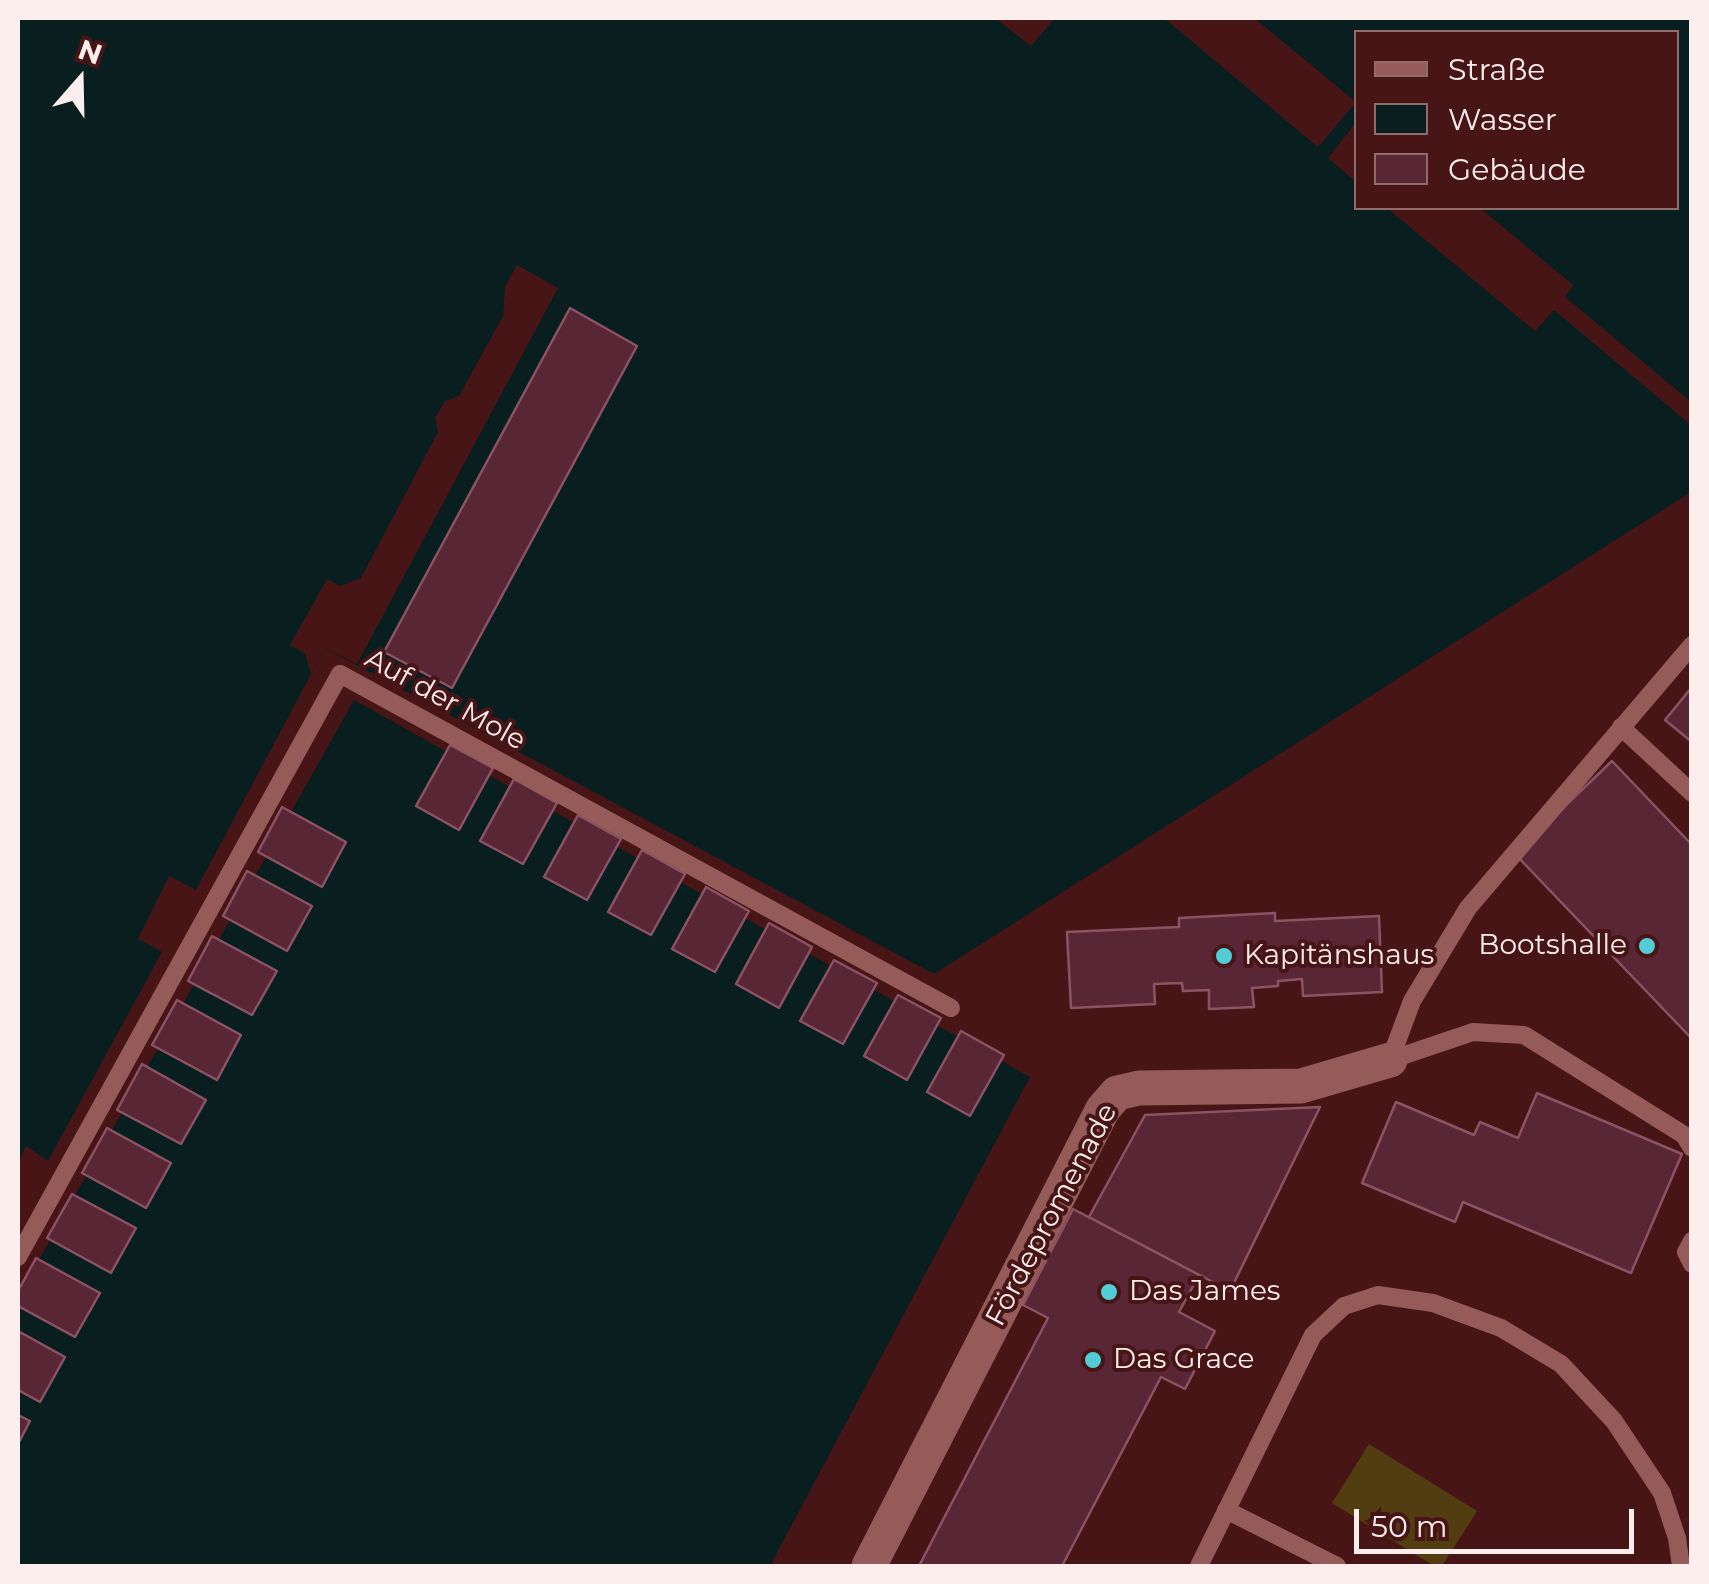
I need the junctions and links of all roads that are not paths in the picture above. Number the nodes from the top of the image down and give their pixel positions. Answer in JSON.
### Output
{"nodes":[{"id":1,"x":1692,"y":645,"type":"edge"},
{"id":2,"x":1621,"y":727,"type":"junction"},
{"id":3,"x":1692,"y":793,"type":"edge"},
{"id":4,"x":951,"y":1008,"type":"dead end"},
{"id":5,"x":1390,"y":1060,"type":"junction"},
{"id":6,"x":1692,"y":1148,"type":"edge"},
{"id":7,"x":1692,"y":1241,"type":"edge"},
{"id":8,"x":18,"y":1257,"type":"edge"},
{"id":9,"x":1692,"y":1264,"type":"edge"},
{"id":10,"x":1226,"y":1510,"type":"junction"},
{"id":11,"x":870,"y":1566,"type":"edge"},
{"id":12,"x":1199,"y":1566,"type":"edge"},
{"id":13,"x":1338,"y":1566,"type":"edge"},
{"id":14,"x":1681,"y":1566,"type":"edge"}],
"edges":[{"from":1,"to":2,"type":"lane"},
{"from":2,"to":3,"type":"lane"},
{"from":2,"to":5,"type":"lane"},
{"from":4,"to":8,"type":"lane","name":"Auf der Mole"},
{"from":5,"to":6,"type":"lane","name":"Fördepromenade"},
{"from":5,"to":11,"type":"street","name":"Fördepromenade"},
{"from":7,"to":9,"type":"lane"},
{"from":10,"to":12,"type":"lane"},
{"from":10,"to":13,"type":"lane"},
{"from":10,"to":14,"type":"lane"}]}
